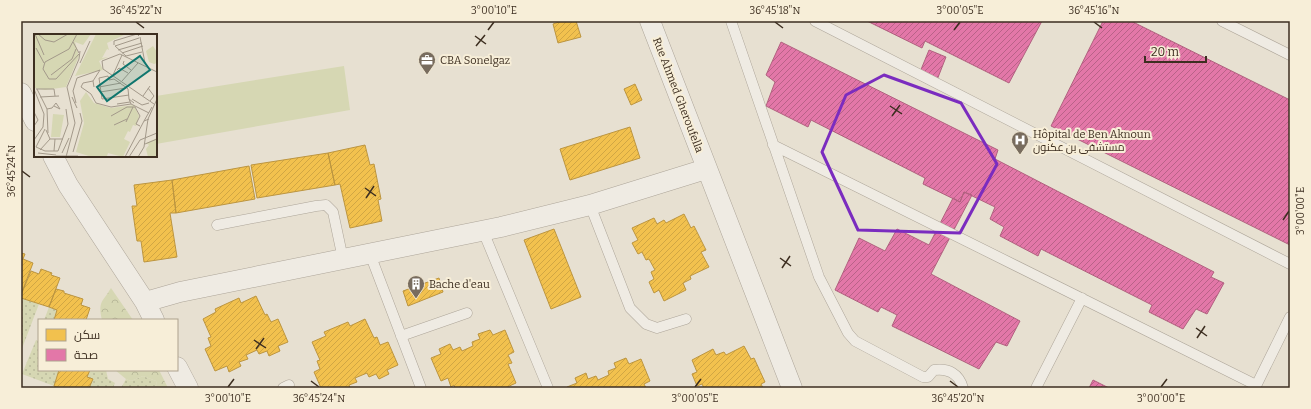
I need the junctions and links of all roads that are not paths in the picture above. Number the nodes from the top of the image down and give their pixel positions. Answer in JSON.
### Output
{"nodes":[{"id":1,"x":650,"y":21,"type":"edge"},
{"id":2,"x":731,"y":21,"type":"edge"},
{"id":3,"x":815,"y":21,"type":"edge"},
{"id":4,"x":1222,"y":21,"type":"edge"},
{"id":5,"x":1290,"y":55,"type":"edge"},
{"id":6,"x":21,"y":93,"type":"edge"},
{"id":7,"x":34,"y":119,"type":"edge"},
{"id":8,"x":773,"y":145,"type":"junction"},
{"id":9,"x":54,"y":157,"type":"edge"},
{"id":10,"x":706,"y":169,"type":"junction"},
{"id":11,"x":590,"y":205,"type":"junction"},
{"id":12,"x":217,"y":225,"type":"dead end"},
{"id":13,"x":483,"y":231,"type":"junction"},
{"id":14,"x":370,"y":254,"type":"junction"},
{"id":15,"x":342,"y":259,"type":"junction"},
{"id":16,"x":1290,"y":264,"type":"edge"},
{"id":17,"x":1082,"y":298,"type":"junction"},
{"id":18,"x":145,"y":302,"type":"junction"},
{"id":19,"x":467,"y":313,"type":"dead end"},
{"id":20,"x":1290,"y":317,"type":"edge"},
{"id":21,"x":154,"y":319,"type":"edge"},
{"id":22,"x":686,"y":319,"type":"dead end"},
{"id":23,"x":400,"y":336,"type":"junction"},
{"id":24,"x":178,"y":369,"type":"edge"},
{"id":25,"x":1256,"y":386,"type":"edge"},
{"id":26,"x":188,"y":388,"type":"edge"},
{"id":27,"x":421,"y":388,"type":"edge"},
{"id":28,"x":548,"y":388,"type":"edge"},
{"id":29,"x":792,"y":388,"type":"edge"},
{"id":30,"x":963,"y":388,"type":"edge"},
{"id":31,"x":1036,"y":388,"type":"edge"}],
"edges":[{"from":1,"to":10,"type":"street","name":"Rue Ahmed Gheroufella"},
{"from":2,"to":8,"type":"lane"},
{"from":3,"to":16,"type":"lane"},
{"from":4,"to":5,"type":"lane"},
{"from":6,"to":7,"type":"street"},
{"from":8,"to":17,"type":"lane"},
{"from":8,"to":30,"type":"lane"},
{"from":9,"to":18,"type":"street"},
{"from":10,"to":11,"type":"street"},
{"from":10,"to":29,"type":"street","name":"Rue Ahmed Gheroufella"},
{"from":11,"to":13,"type":"street"},
{"from":11,"to":22,"type":"lane"},
{"from":12,"to":15,"type":"lane"},
{"from":13,"to":14,"type":"street"},
{"from":13,"to":28,"type":"lane"},
{"from":14,"to":15,"type":"street"},
{"from":14,"to":23,"type":"lane"},
{"from":15,"to":18,"type":"street"},
{"from":17,"to":25,"type":"lane"},
{"from":17,"to":31,"type":"lane"},
{"from":18,"to":21,"type":"street"},
{"from":19,"to":23,"type":"lane"},
{"from":20,"to":25,"type":"lane"},
{"from":23,"to":27,"type":"lane"},
{"from":24,"to":26,"type":"street"}]}
